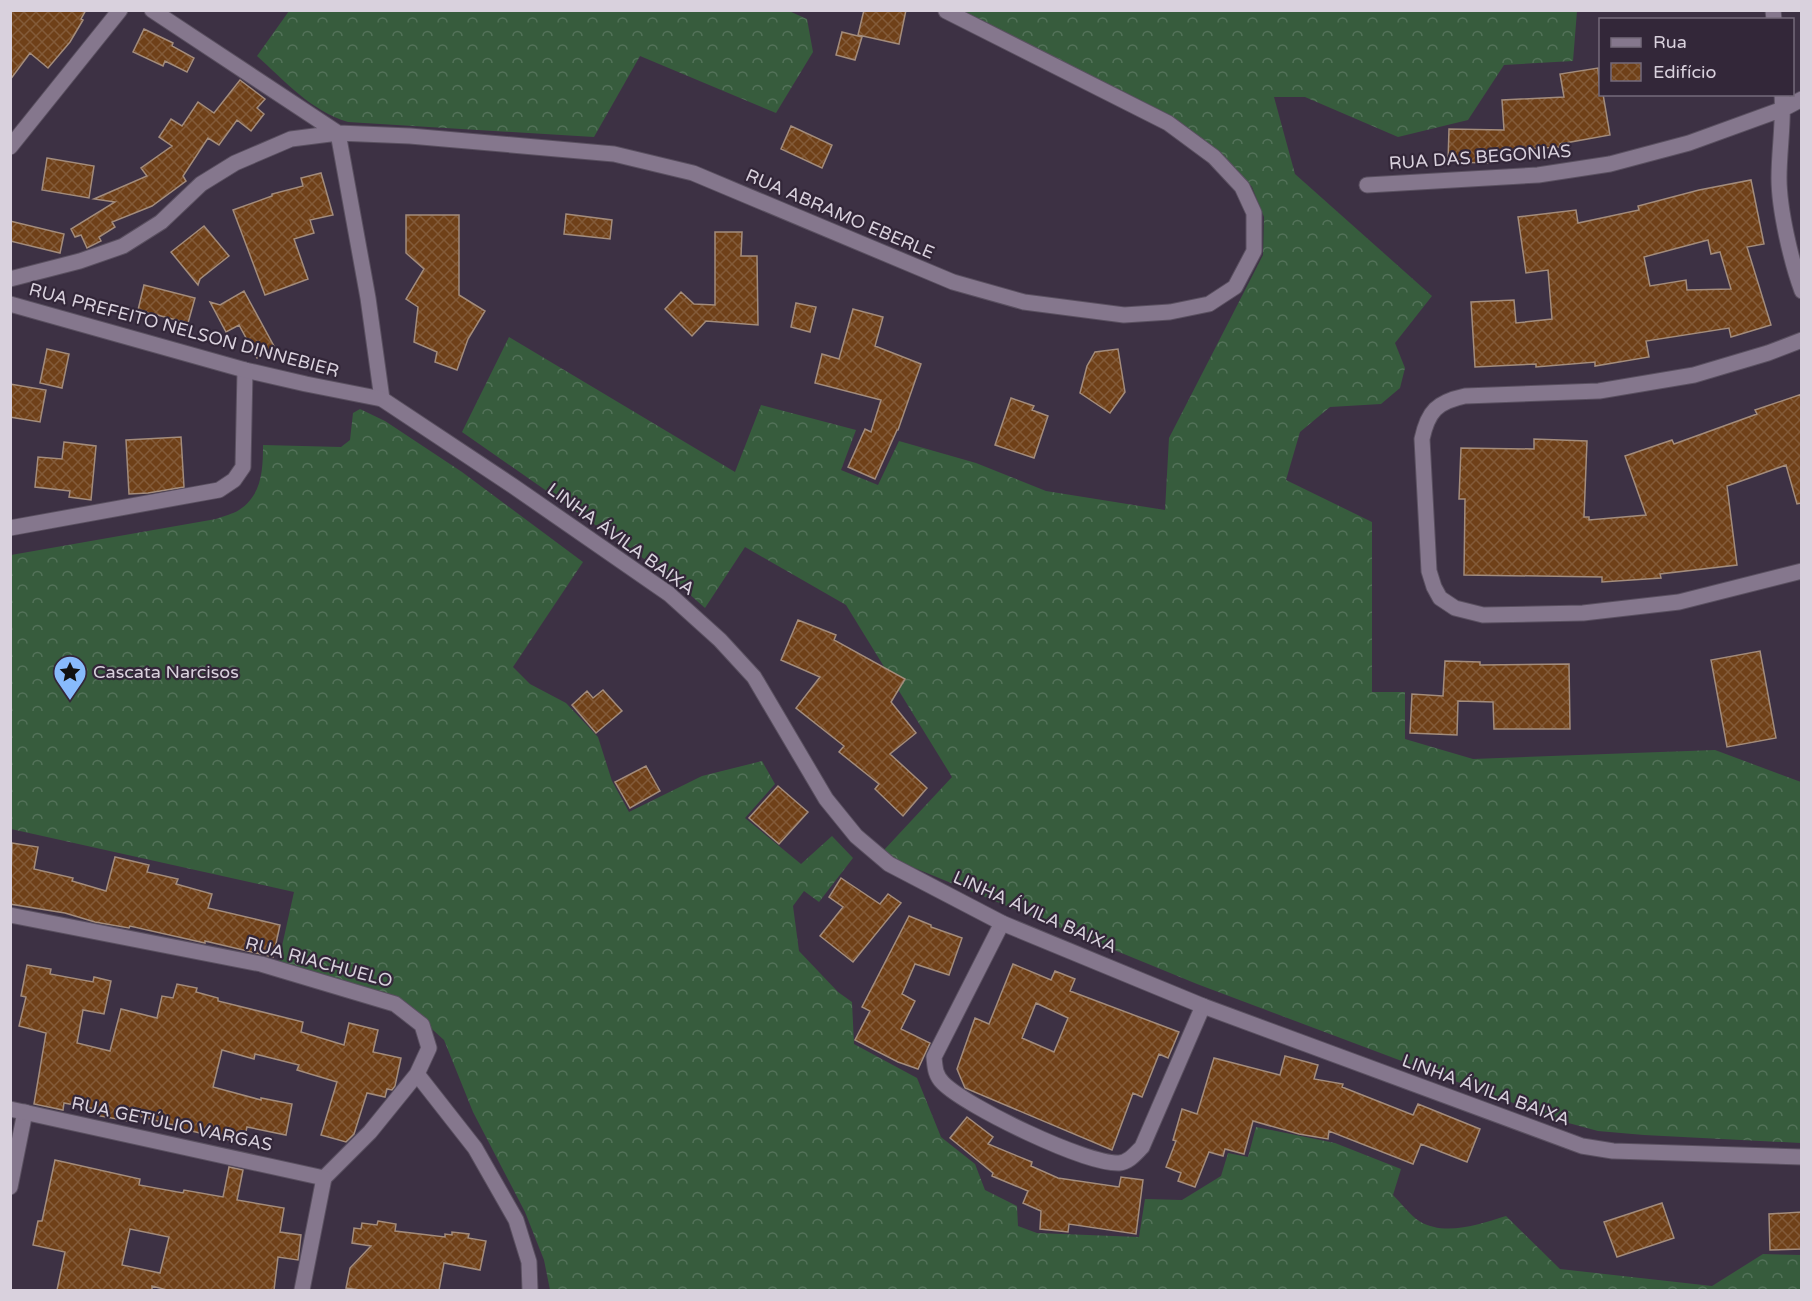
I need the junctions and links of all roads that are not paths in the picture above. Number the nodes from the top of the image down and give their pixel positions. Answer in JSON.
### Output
{"nodes":[{"id":1,"x":120,"y":10,"type":"edge"},
{"id":2,"x":152,"y":10,"type":"edge"},
{"id":3,"x":946,"y":11,"type":"edge"},
{"id":4,"x":1802,"y":99,"type":"edge"},
{"id":5,"x":1782,"y":102,"type":"edge"},
{"id":6,"x":338,"y":133,"type":"junction"},
{"id":7,"x":10,"y":147,"type":"edge"},
{"id":8,"x":1366,"y":184,"type":"dead end"},
{"id":9,"x":10,"y":279,"type":"edge"},
{"id":10,"x":1802,"y":291,"type":"edge"},
{"id":11,"x":10,"y":304,"type":"edge"},
{"id":12,"x":1802,"y":340,"type":"edge"},
{"id":13,"x":245,"y":370,"type":"junction"},
{"id":14,"x":382,"y":399,"type":"junction"},
{"id":15,"x":10,"y":528,"type":"edge"},
{"id":16,"x":1802,"y":571,"type":"edge"},
{"id":17,"x":10,"y":915,"type":"edge"},
{"id":18,"x":1002,"y":923,"type":"junction"},
{"id":19,"x":1203,"y":1006,"type":"junction"},
{"id":20,"x":417,"y":1074,"type":"junction"},
{"id":21,"x":18,"y":1110,"type":"edge"},
{"id":22,"x":1802,"y":1157,"type":"edge"},
{"id":23,"x":324,"y":1178,"type":"junction"},
{"id":24,"x":10,"y":1187,"type":"edge"},
{"id":25,"x":302,"y":1290,"type":"edge"},
{"id":26,"x":530,"y":1290,"type":"edge"}],
"edges":[{"from":1,"to":7,"type":"street"},
{"from":2,"to":6,"type":"street"},
{"from":3,"to":6,"type":"street","name":"RUA ABRAMO EBERLE"},
{"from":4,"to":5,"type":"street","name":"RUA DAS BEGONIAS"},
{"from":5,"to":8,"type":"street","name":"RUA DAS BEGONIAS"},
{"from":5,"to":10,"type":"street"},
{"from":6,"to":9,"type":"street","name":"RUA ABRAMO EBERLE"},
{"from":6,"to":14,"type":"street"},
{"from":11,"to":13,"type":"street","name":"RUA PREFEITO NELSON DINNEBIER"},
{"from":12,"to":16,"type":"street"},
{"from":13,"to":14,"type":"street","name":"RUA PREFEITO NELSON DINNEBIER"},
{"from":13,"to":15,"type":"street"},
{"from":14,"to":18,"type":"street","name":"LINHA ÁVILA BAIXA"},
{"from":17,"to":20,"type":"street","name":"RUA RIACHUELO"},
{"from":18,"to":19,"type":"street","name":"LINHA ÁVILA BAIXA"},
{"from":18,"to":19,"type":"street"},
{"from":19,"to":22,"type":"street","name":"LINHA ÁVILA BAIXA"},
{"from":20,"to":23,"type":"street","name":"RUA RIACHUELO"},
{"from":20,"to":26,"type":"street"},
{"from":21,"to":23,"type":"street","name":"RUA GETÚLIO VARGAS"},
{"from":21,"to":24,"type":"street"},
{"from":23,"to":25,"type":"street"}]}
